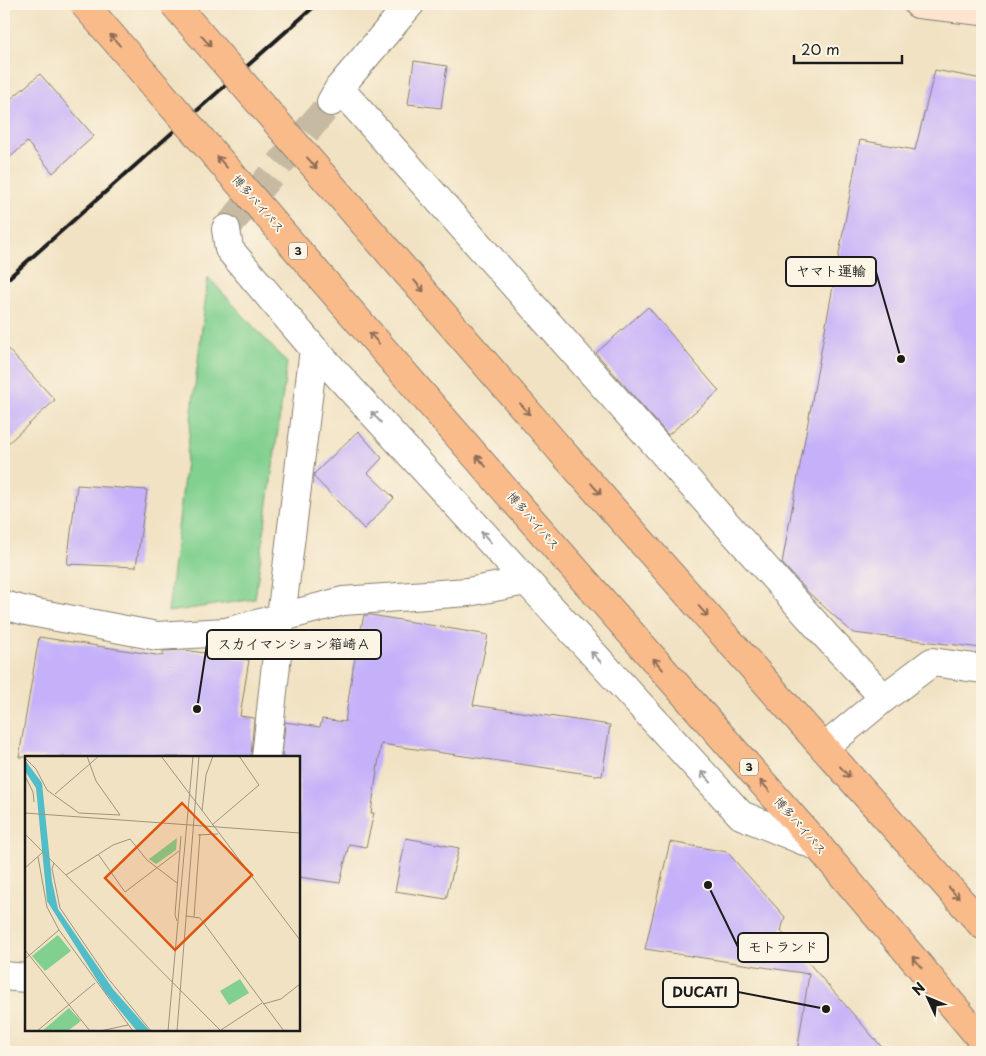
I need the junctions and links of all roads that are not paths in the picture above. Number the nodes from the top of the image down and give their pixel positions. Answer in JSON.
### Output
{"nodes":[{"id":1,"x":84,"y":4,"type":"edge"},
{"id":2,"x":174,"y":4,"type":"edge"},
{"id":3,"x":410,"y":4,"type":"edge"},
{"id":4,"x":918,"y":4,"type":"edge"},
{"id":5,"x":982,"y":11,"type":"edge"},
{"id":6,"x":226,"y":229,"type":"dead end"},
{"id":7,"x":314,"y":349,"type":"junction"},
{"id":8,"x":526,"y":581,"type":"junction"},
{"id":9,"x":4,"y":605,"type":"edge"},
{"id":10,"x":281,"y":617,"type":"junction"},
{"id":11,"x":982,"y":669,"type":"edge"},
{"id":12,"x":884,"y":698,"type":"junction"},
{"id":13,"x":824,"y":748,"type":"junction"},
{"id":14,"x":266,"y":756,"type":"edge"},
{"id":15,"x":818,"y":847,"type":"junction"},
{"id":16,"x":982,"y":925,"type":"edge"},
{"id":17,"x":4,"y":976,"type":"edge"},
{"id":18,"x":25,"y":978,"type":"edge"},
{"id":19,"x":982,"y":1040,"type":"edge"}],
"edges":[{"from":15,"to":1,"type":"highway","name":"博多バイパス","number":"3","one_way":true,"bridge":true},
{"from":2,"to":13,"type":"highway","one_way":true,"bridge":true},
{"from":3,"to":12,"type":"street"},
{"from":4,"to":5,"type":"street"},
{"from":6,"to":7,"type":"street"},
{"from":8,"to":7,"type":"street","one_way":true},
{"from":7,"to":10,"type":"street"},
{"from":8,"to":10,"type":"street"},
{"from":15,"to":8,"type":"street","one_way":true},
{"from":9,"to":10,"type":"street"},
{"from":10,"to":14,"type":"street"},
{"from":11,"to":12,"type":"street"},
{"from":12,"to":13,"type":"street"},
{"from":13,"to":16,"type":"highway","one_way":true},
{"from":19,"to":15,"type":"highway","name":"博多バイパス","number":"3","one_way":true},
{"from":17,"to":18,"type":"street"}]}
